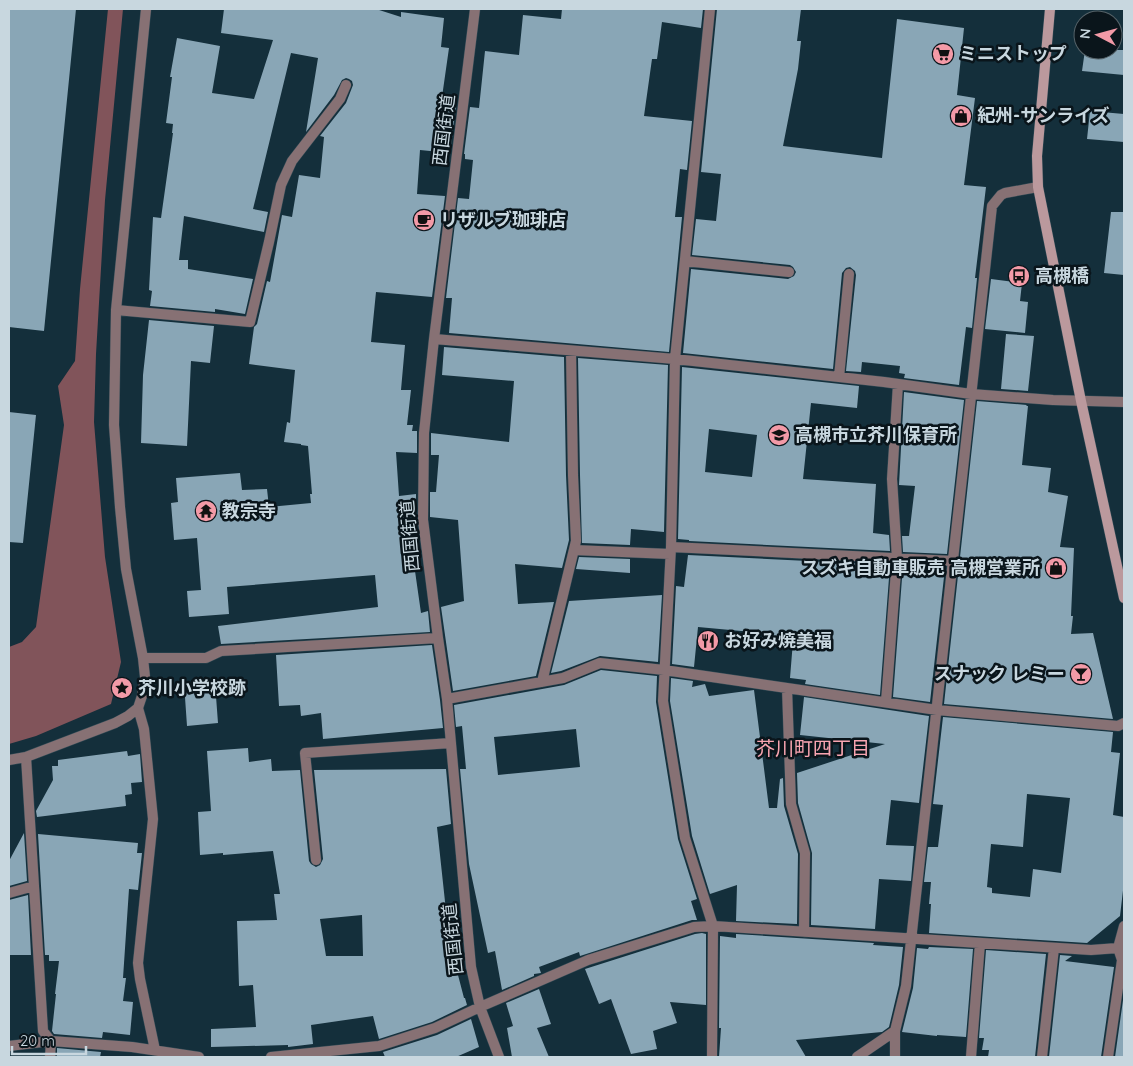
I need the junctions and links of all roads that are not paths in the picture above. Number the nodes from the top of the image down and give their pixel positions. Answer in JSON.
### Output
{"nodes":[{"id":1,"x":146,"y":9,"type":"edge"},
{"id":2,"x":475,"y":9,"type":"edge"},
{"id":3,"x":710,"y":9,"type":"edge"},
{"id":4,"x":1050,"y":9,"type":"edge"},
{"id":5,"x":346,"y":85,"type":"dead end"},
{"id":6,"x":1038,"y":187,"type":"junction"},
{"id":7,"x":685,"y":261,"type":"junction"},
{"id":8,"x":789,"y":272,"type":"dead end"},
{"id":9,"x":849,"y":274,"type":"dead end"},
{"id":10,"x":116,"y":310,"type":"junction"},
{"id":11,"x":434,"y":339,"type":"junction"},
{"id":12,"x":571,"y":352,"type":"junction"},
{"id":13,"x":675,"y":359,"type":"junction"},
{"id":14,"x":838,"y":377,"type":"junction"},
{"id":15,"x":898,"y":384,"type":"junction"},
{"id":16,"x":971,"y":394,"type":"junction"},
{"id":17,"x":1081,"y":401,"type":"junction"},
{"id":18,"x":1124,"y":402,"type":"edge"},
{"id":19,"x":574,"y":550,"type":"junction"},
{"id":20,"x":671,"y":550,"type":"junction"},
{"id":21,"x":897,"y":558,"type":"junction"},
{"id":22,"x":953,"y":561,"type":"junction"},
{"id":23,"x":1124,"y":598,"type":"edge"},
{"id":24,"x":438,"y":638,"type":"junction"},
{"id":25,"x":143,"y":658,"type":"junction"},
{"id":26,"x":664,"y":670,"type":"junction"},
{"id":27,"x":542,"y":682,"type":"junction"},
{"id":28,"x":787,"y":688,"type":"junction"},
{"id":29,"x":447,"y":699,"type":"junction"},
{"id":30,"x":886,"y":702,"type":"junction"},
{"id":31,"x":138,"y":708,"type":"junction"},
{"id":32,"x":937,"y":710,"type":"junction"},
{"id":33,"x":1124,"y":723,"type":"edge"},
{"id":34,"x":451,"y":743,"type":"junction"},
{"id":35,"x":26,"y":757,"type":"junction"},
{"id":36,"x":9,"y":760,"type":"edge"},
{"id":37,"x":316,"y":860,"type":"dead end"},
{"id":38,"x":34,"y":886,"type":"junction"},
{"id":39,"x":9,"y":893,"type":"edge"},
{"id":40,"x":713,"y":926,"type":"junction"},
{"id":41,"x":1124,"y":926,"type":"edge"},
{"id":42,"x":804,"y":932,"type":"junction"},
{"id":43,"x":911,"y":939,"type":"junction"},
{"id":44,"x":980,"y":943,"type":"junction"},
{"id":45,"x":1054,"y":948,"type":"junction"},
{"id":46,"x":1118,"y":948,"type":"junction"},
{"id":47,"x":480,"y":1007,"type":"junction"},
{"id":48,"x":896,"y":1031,"type":"junction"},
{"id":49,"x":51,"y":1041,"type":"junction"},
{"id":50,"x":9,"y":1046,"type":"edge"},
{"id":51,"x":155,"y":1050,"type":"junction"},
{"id":52,"x":307,"y":1056,"type":"edge"},
{"id":53,"x":50,"y":1057,"type":"edge"},
{"id":54,"x":199,"y":1057,"type":"edge"},
{"id":55,"x":270,"y":1057,"type":"edge"},
{"id":56,"x":499,"y":1057,"type":"edge"},
{"id":57,"x":712,"y":1057,"type":"edge"},
{"id":58,"x":857,"y":1057,"type":"edge"},
{"id":59,"x":895,"y":1057,"type":"edge"},
{"id":60,"x":970,"y":1057,"type":"edge"},
{"id":61,"x":1042,"y":1057,"type":"edge"},
{"id":62,"x":1108,"y":1057,"type":"edge"}],
"edges":[{"from":1,"to":10,"type":"street"},
{"from":2,"to":11,"type":"street","name":"西国街道"},
{"from":3,"to":7,"type":"street"},
{"from":4,"to":6,"type":"street"},
{"from":5,"to":10,"type":"street"},
{"from":6,"to":16,"type":"street"},
{"from":6,"to":17,"type":"street"},
{"from":7,"to":8,"type":"street"},
{"from":7,"to":13,"type":"street"},
{"from":9,"to":14,"type":"street"},
{"from":10,"to":25,"type":"street"},
{"from":11,"to":12,"type":"street"},
{"from":11,"to":24,"type":"street","name":"西国街道"},
{"from":12,"to":13,"type":"street"},
{"from":12,"to":19,"type":"street"},
{"from":13,"to":14,"type":"street"},
{"from":13,"to":20,"type":"street"},
{"from":14,"to":15,"type":"street"},
{"from":15,"to":16,"type":"street"},
{"from":15,"to":21,"type":"street"},
{"from":16,"to":17,"type":"street"},
{"from":16,"to":22,"type":"street"},
{"from":17,"to":18,"type":"street"},
{"from":17,"to":23,"type":"street"},
{"from":19,"to":20,"type":"street"},
{"from":19,"to":27,"type":"street"},
{"from":20,"to":21,"type":"street"},
{"from":20,"to":26,"type":"street"},
{"from":21,"to":22,"type":"street"},
{"from":21,"to":30,"type":"street"},
{"from":22,"to":32,"type":"street"},
{"from":24,"to":25,"type":"street"},
{"from":24,"to":29,"type":"street","name":"西国街道"},
{"from":25,"to":31,"type":"street"},
{"from":26,"to":27,"type":"street"},
{"from":26,"to":28,"type":"street"},
{"from":26,"to":40,"type":"street"},
{"from":27,"to":29,"type":"street"},
{"from":28,"to":30,"type":"street"},
{"from":28,"to":42,"type":"street"},
{"from":29,"to":34,"type":"street","name":"西国街道"},
{"from":30,"to":32,"type":"street"},
{"from":31,"to":35,"type":"street"},
{"from":31,"to":51,"type":"street"},
{"from":32,"to":33,"type":"street"},
{"from":32,"to":43,"type":"street"},
{"from":34,"to":37,"type":"street"},
{"from":34,"to":47,"type":"street","name":"西国街道"},
{"from":35,"to":36,"type":"street"},
{"from":35,"to":38,"type":"street"},
{"from":38,"to":39,"type":"street"},
{"from":38,"to":49,"type":"street"},
{"from":40,"to":42,"type":"street"},
{"from":40,"to":47,"type":"street"},
{"from":40,"to":57,"type":"street"},
{"from":41,"to":46,"type":"street"},
{"from":42,"to":43,"type":"street"},
{"from":43,"to":44,"type":"street"},
{"from":43,"to":48,"type":"street"},
{"from":44,"to":45,"type":"street"},
{"from":44,"to":60,"type":"street"},
{"from":45,"to":46,"type":"street"},
{"from":45,"to":61,"type":"street"},
{"from":46,"to":62,"type":"street"},
{"from":47,"to":52,"type":"street"},
{"from":47,"to":56,"type":"street","name":"西国街道"},
{"from":48,"to":58,"type":"street"},
{"from":48,"to":59,"type":"street"},
{"from":49,"to":50,"type":"street"},
{"from":49,"to":51,"type":"street"},
{"from":49,"to":53,"type":"street"},
{"from":51,"to":54,"type":"street"},
{"from":52,"to":55,"type":"street"}]}
